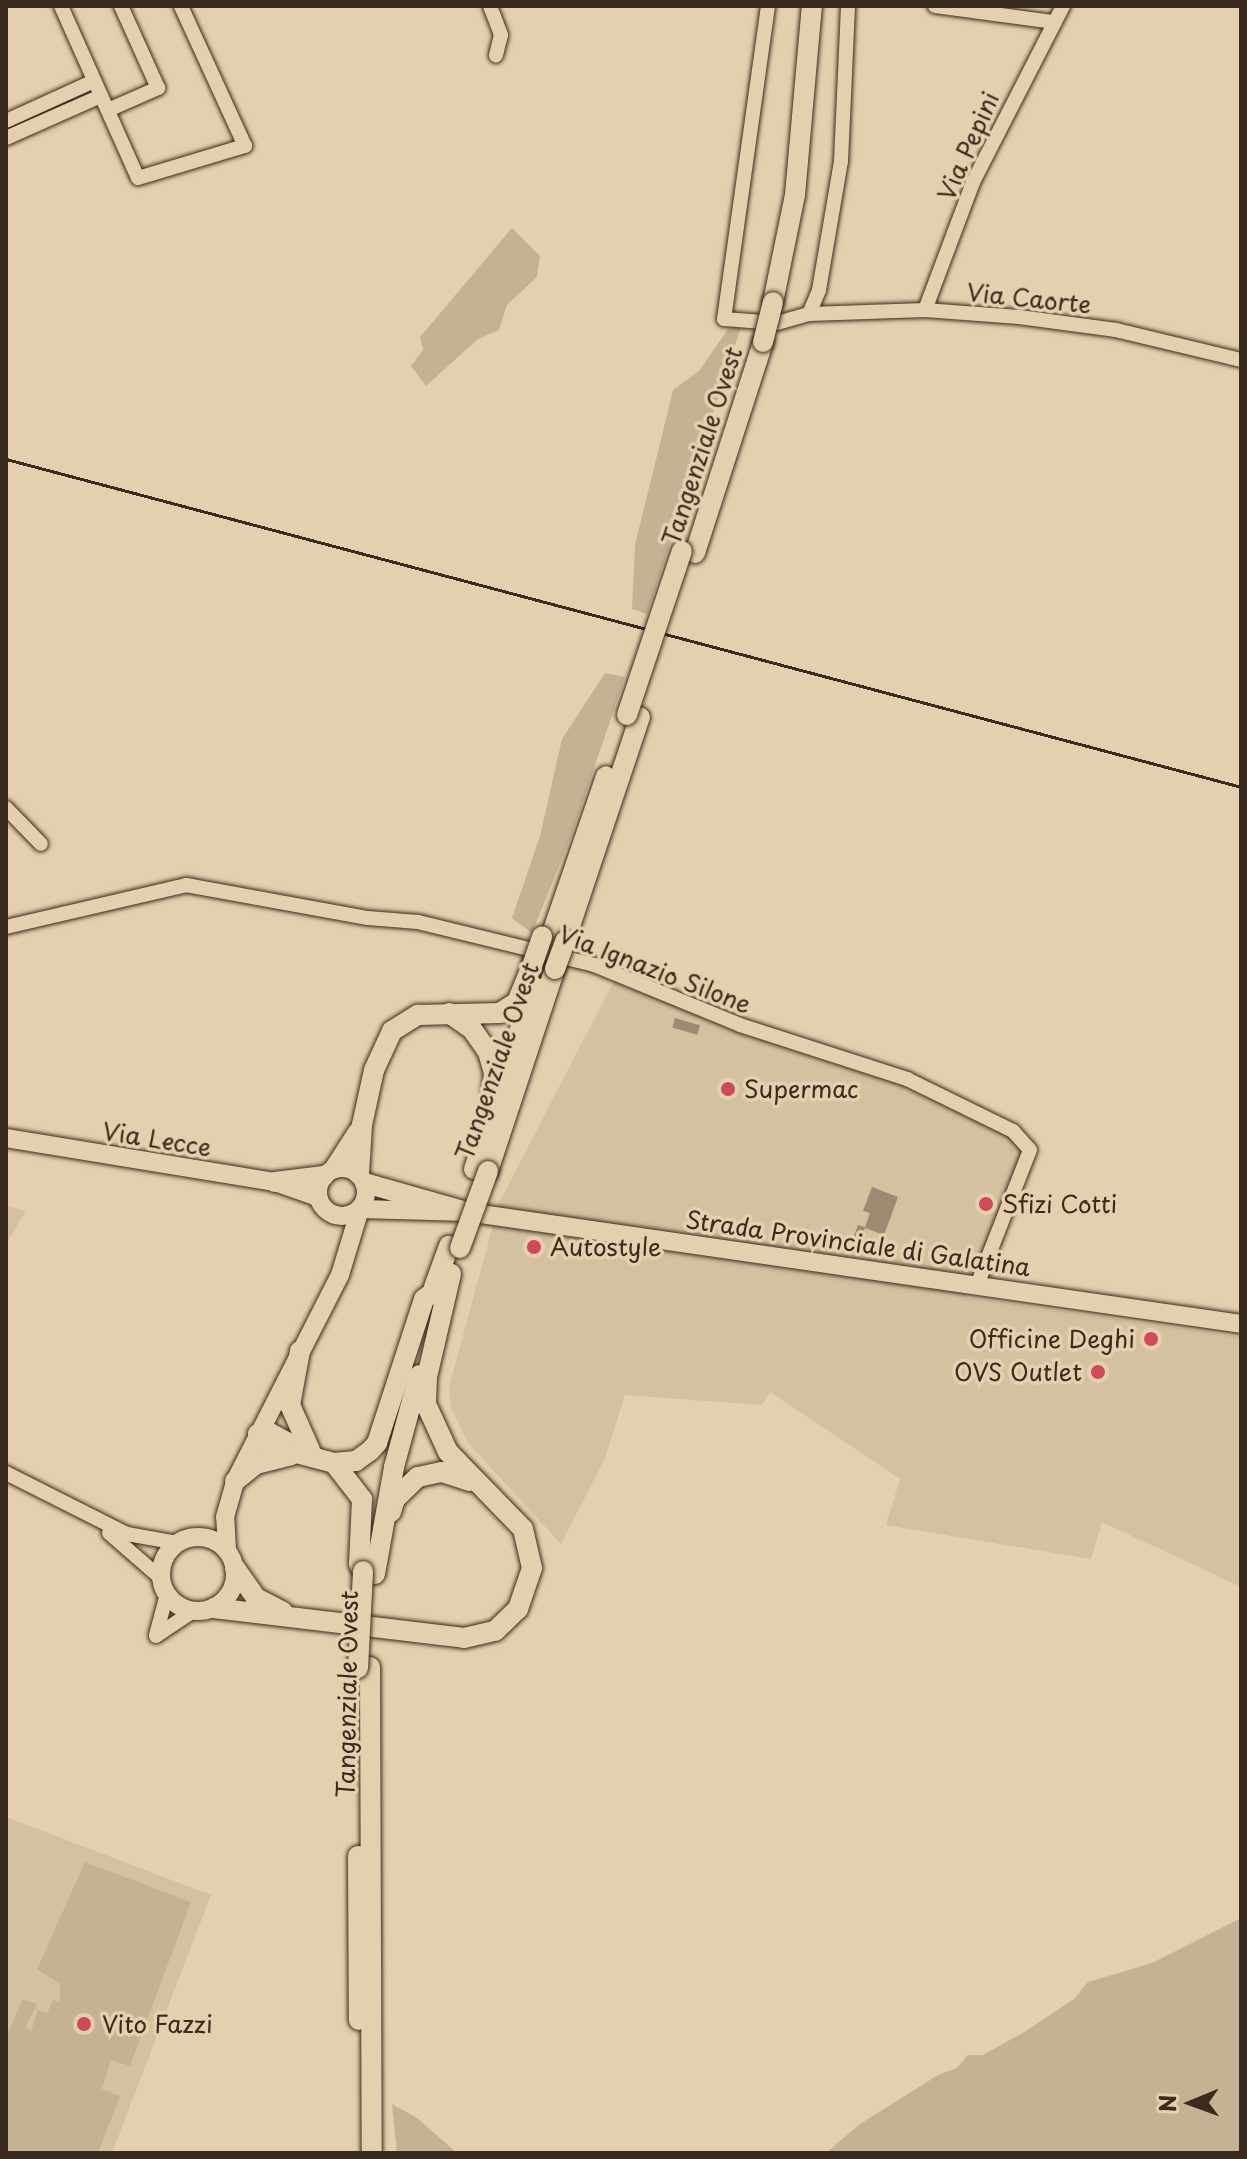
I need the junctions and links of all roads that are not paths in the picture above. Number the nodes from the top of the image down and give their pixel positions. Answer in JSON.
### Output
{"nodes":[{"id":1,"x":61,"y":6,"type":"edge"},
{"id":2,"x":121,"y":6,"type":"edge"},
{"id":3,"x":181,"y":6,"type":"edge"},
{"id":4,"x":490,"y":6,"type":"edge"},
{"id":5,"x":768,"y":6,"type":"edge"},
{"id":6,"x":849,"y":6,"type":"edge"},
{"id":7,"x":935,"y":6,"type":"edge"},
{"id":8,"x":1063,"y":6,"type":"edge"},
{"id":9,"x":802,"y":8,"type":"edge"},
{"id":10,"x":1053,"y":22,"type":"junction"},
{"id":11,"x":496,"y":55,"type":"dead end"},
{"id":12,"x":94,"y":81,"type":"junction"},
{"id":13,"x":101,"y":96,"type":"junction"},
{"id":14,"x":108,"y":110,"type":"junction"},
{"id":15,"x":6,"y":121,"type":"edge"},
{"id":16,"x":6,"y":138,"type":"edge"},
{"id":17,"x":925,"y":310,"type":"junction"},
{"id":18,"x":809,"y":314,"type":"junction"},
{"id":19,"x":1241,"y":360,"type":"edge"},
{"id":20,"x":634,"y":716,"type":"junction"},
{"id":21,"x":6,"y":808,"type":"edge"},
{"id":22,"x":41,"y":844,"type":"dead end"},
{"id":23,"x":6,"y":927,"type":"edge"},
{"id":24,"x":552,"y":939,"type":"junction"},
{"id":25,"x":543,"y":965,"type":"junction"},
{"id":26,"x":449,"y":1013,"type":"junction"},
{"id":27,"x":362,"y":1125,"type":"junction"},
{"id":28,"x":6,"y":1138,"type":"edge"},
{"id":29,"x":479,"y":1167,"type":"junction"},
{"id":30,"x":329,"y":1172,"type":"junction"},
{"id":31,"x":362,"y":1178,"type":"junction"},
{"id":32,"x":275,"y":1182,"type":"junction"},
{"id":33,"x":416,"y":1196,"type":"junction"},
{"id":34,"x":318,"y":1197,"type":"junction"},
{"id":35,"x":360,"y":1209,"type":"junction"},
{"id":36,"x":392,"y":1210,"type":"junction"},
{"id":37,"x":467,"y":1212,"type":"junction"},
{"id":38,"x":334,"y":1215,"type":"junction"},
{"id":39,"x":454,"y":1247,"type":"junction"},
{"id":40,"x":451,"y":1274,"type":"junction"},
{"id":41,"x":340,"y":1275,"type":"junction"},
{"id":42,"x":977,"y":1285,"type":"junction"},
{"id":43,"x":432,"y":1293,"type":"junction"},
{"id":44,"x":1241,"y":1324,"type":"edge"},
{"id":45,"x":300,"y":1351,"type":"junction"},
{"id":46,"x":258,"y":1434,"type":"junction"},
{"id":47,"x":316,"y":1458,"type":"junction"},
{"id":48,"x":6,"y":1473,"type":"edge"},
{"id":49,"x":477,"y":1483,"type":"junction"},
{"id":50,"x":232,"y":1489,"type":"junction"},
{"id":51,"x":86,"y":1516,"type":"junction"},
{"id":52,"x":182,"y":1541,"type":"junction"},
{"id":53,"x":231,"y":1559,"type":"junction"},
{"id":54,"x":371,"y":1570,"type":"junction"},
{"id":55,"x":164,"y":1587,"type":"junction"},
{"id":56,"x":204,"y":1609,"type":"junction"},
{"id":57,"x":298,"y":1617,"type":"junction"},
{"id":58,"x":364,"y":1667,"type":"junction"},
{"id":59,"x":360,"y":2153,"type":"edge"},
{"id":60,"x":372,"y":2153,"type":"edge"}],
"edges":[{"from":1,"to":12,"type":"street"},
{"from":2,"to":14,"type":"street"},
{"from":3,"to":14,"type":"street"},
{"from":4,"to":11,"type":"street"},
{"from":5,"to":18,"type":"street","name":"Via Caorte"},
{"from":6,"to":18,"type":"street"},
{"from":7,"to":10,"type":"street"},
{"from":8,"to":10,"type":"street","name":"Via Pepini"},
{"from":9,"to":20,"type":"highway","name":"Tangenziale Ovest","bridge":true},
{"from":10,"to":17,"type":"street","name":"Via Pepini"},
{"from":12,"to":13,"type":"street"},
{"from":12,"to":15,"type":"street"},
{"from":13,"to":14,"type":"street"},
{"from":13,"to":16,"type":"street"},
{"from":17,"to":18,"type":"street","name":"Via Caorte"},
{"from":17,"to":19,"type":"street","name":"Via Caorte"},
{"from":20,"to":24,"type":"highway","name":"Tangenziale Ovest"},
{"from":20,"to":24,"type":"highway","name":"Tangenziale Ovest"},
{"from":21,"to":22,"type":"street"},
{"from":23,"to":42,"type":"street","name":"Via Ignazio Silone"},
{"from":24,"to":25,"type":"highway","bridge":true},
{"from":25,"to":26,"type":"highway"},
{"from":25,"to":29,"type":"highway","name":"Tangenziale Ovest"},
{"from":26,"to":27,"type":"highway"},
{"from":26,"to":29,"type":"highway"},
{"from":27,"to":30,"type":"highway"},
{"from":27,"to":31,"type":"highway"},
{"from":28,"to":32,"type":"main road","name":"Via Lecce"},
{"from":29,"to":39,"type":"highway","name":"Tangenziale Ovest","bridge":true},
{"from":30,"to":31,"type":"main road"},
{"from":30,"to":32,"type":"highway"},
{"from":30,"to":34,"type":"main road"},
{"from":31,"to":33,"type":"highway"},
{"from":31,"to":35,"type":"main road"},
{"from":32,"to":34,"type":"main road","name":"Via Lecce"},
{"from":33,"to":36,"type":"street"},
{"from":33,"to":37,"type":"highway"},
{"from":34,"to":38,"type":"main road"},
{"from":35,"to":36,"type":"main road","name":"Strada Provinciale di Galatina"},
{"from":35,"to":38,"type":"main road"},
{"from":35,"to":41,"type":"main road"},
{"from":36,"to":37,"type":"main road","name":"Strada Provinciale di Galatina"},
{"from":37,"to":42,"type":"main road","name":"Strada Provinciale di Galatina"},
{"from":38,"to":41,"type":"main road"},
{"from":39,"to":40,"type":"highway","name":"Tangenziale Ovest"},
{"from":39,"to":43,"type":"highway","name":"Tangenziale Ovest"},
{"from":40,"to":49,"type":"highway"},
{"from":40,"to":54,"type":"highway","name":"Tangenziale Ovest"},
{"from":41,"to":45,"type":"main road"},
{"from":42,"to":44,"type":"main road","name":"Strada Provinciale di Galatina"},
{"from":43,"to":47,"type":"highway"},
{"from":43,"to":54,"type":"highway","name":"Tangenziale Ovest"},
{"from":45,"to":46,"type":"main road"},
{"from":45,"to":47,"type":"highway"},
{"from":46,"to":47,"type":"highway"},
{"from":46,"to":50,"type":"main road"},
{"from":47,"to":50,"type":"highway"},
{"from":47,"to":54,"type":"highway"},
{"from":48,"to":51,"type":"street"},
{"from":49,"to":54,"type":"highway"},
{"from":49,"to":57,"type":"highway"},
{"from":50,"to":52,"type":"main road"},
{"from":50,"to":53,"type":"main road"},
{"from":51,"to":52,"type":"street"},
{"from":51,"to":55,"type":"street"},
{"from":52,"to":53,"type":"main road"},
{"from":52,"to":55,"type":"main road"},
{"from":53,"to":56,"type":"main road"},
{"from":53,"to":57,"type":"highway"},
{"from":54,"to":58,"type":"highway","name":"Tangenziale Ovest","bridge":true},
{"from":55,"to":56,"type":"main road"},
{"from":55,"to":56,"type":"street"},
{"from":56,"to":57,"type":"highway"},
{"from":58,"to":59,"type":"highway","name":"Tangenziale Ovest"},
{"from":58,"to":60,"type":"highway","name":"Tangenziale Ovest"}]}
